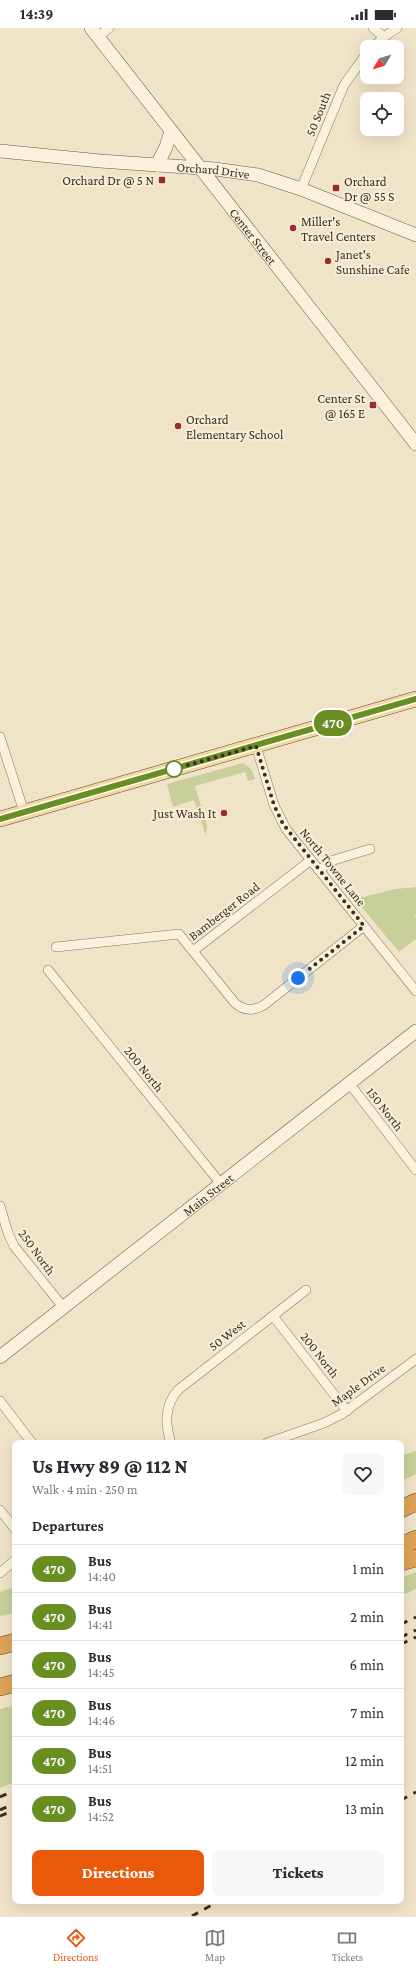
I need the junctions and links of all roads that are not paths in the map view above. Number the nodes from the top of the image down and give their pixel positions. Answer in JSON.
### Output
{"nodes":[{"id":1,"x":109,"y":28,"type":"edge"},
{"id":2,"x":373,"y":28,"type":"edge"},
{"id":3,"x":397,"y":28,"type":"edge"},
{"id":4,"x":94,"y":32,"type":"edge"},
{"id":5,"x":384,"y":37,"type":"junction"},
{"id":6,"x":381,"y":40,"type":"edge"},
{"id":7,"x":360,"y":63,"type":"edge"},
{"id":8,"x":171,"y":131,"type":"junction"},
{"id":9,"x":0,"y":151,"type":"edge"},
{"id":10,"x":156,"y":165,"type":"junction"},
{"id":11,"x":200,"y":168,"type":"junction"},
{"id":12,"x":302,"y":189,"type":"junction"},
{"id":13,"x":416,"y":235,"type":"edge"},
{"id":14,"x":416,"y":444,"type":"edge"},
{"id":15,"x":416,"y":699,"type":"edge"},
{"id":16,"x":0,"y":737,"type":"edge"},
{"id":17,"x":256,"y":746,"type":"junction"},
{"id":18,"x":24,"y":812,"type":"junction"},
{"id":19,"x":0,"y":819,"type":"edge"},
{"id":20,"x":370,"y":849,"type":"dead end"},
{"id":21,"x":311,"y":860,"type":"junction"},
{"id":22,"x":319,"y":870,"type":"junction"},
{"id":23,"x":364,"y":926,"type":"junction"},
{"id":24,"x":56,"y":947,"type":"dead end"},
{"id":25,"x":193,"y":951,"type":"junction"},
{"id":26,"x":48,"y":970,"type":"dead end"},
{"id":27,"x":416,"y":991,"type":"edge"},
{"id":28,"x":416,"y":1031,"type":"edge"},
{"id":29,"x":349,"y":1084,"type":"junction"},
{"id":30,"x":416,"y":1170,"type":"edge"},
{"id":31,"x":221,"y":1184,"type":"junction"},
{"id":32,"x":0,"y":1206,"type":"edge"},
{"id":33,"x":306,"y":1290,"type":"dead end"},
{"id":34,"x":63,"y":1307,"type":"junction"},
{"id":35,"x":273,"y":1316,"type":"junction"},
{"id":36,"x":0,"y":1357,"type":"edge"},
{"id":37,"x":416,"y":1359,"type":"edge"},
{"id":38,"x":0,"y":1402,"type":"edge"},
{"id":39,"x":347,"y":1411,"type":"junction"},
{"id":40,"x":30,"y":1440,"type":"edge"},
{"id":41,"x":171,"y":1440,"type":"edge"},
{"id":42,"x":276,"y":1440,"type":"edge"},
{"id":43,"x":416,"y":1502,"type":"edge"},
{"id":44,"x":404,"y":1508,"type":"edge"},
{"id":45,"x":0,"y":1510,"type":"edge"},
{"id":46,"x":12,"y":1525,"type":"edge"},
{"id":47,"x":416,"y":1539,"type":"edge"},
{"id":48,"x":404,"y":1545,"type":"edge"},
{"id":49,"x":416,"y":1558,"type":"edge"},
{"id":50,"x":404,"y":1561,"type":"edge"},
{"id":51,"x":12,"y":1563,"type":"edge"},
{"id":52,"x":0,"y":1573,"type":"edge"},
{"id":53,"x":12,"y":1643,"type":"edge"},
{"id":54,"x":0,"y":1646,"type":"edge"},
{"id":55,"x":12,"y":1684,"type":"edge"},
{"id":56,"x":0,"y":1687,"type":"edge"}],
"edges":[{"from":1,"to":4,"type":"street"},
{"from":2,"to":5,"type":"street"},
{"from":3,"to":5,"type":"street"},
{"from":4,"to":8,"type":"main road","name":"Center Street"},
{"from":5,"to":6,"type":"street"},
{"from":7,"to":12,"type":"street","name":"50 South"},
{"from":8,"to":10,"type":"main road"},
{"from":8,"to":11,"type":"main road","name":"Center Street"},
{"from":9,"to":10,"type":"main road","name":"Orchard Drive"},
{"from":10,"to":11,"type":"main road","name":"Orchard Drive"},
{"from":11,"to":12,"type":"main road","name":"Orchard Drive"},
{"from":11,"to":14,"type":"main road","name":"Center Street"},
{"from":12,"to":13,"type":"main road","name":"Orchard Drive"},
{"from":15,"to":17,"type":"main road"},
{"from":16,"to":18,"type":"street"},
{"from":17,"to":18,"type":"main road"},
{"from":17,"to":21,"type":"street","name":"North Towne Lane"},
{"from":18,"to":19,"type":"main road"},
{"from":20,"to":22,"type":"street"},
{"from":21,"to":22,"type":"street","name":"North Towne Lane"},
{"from":21,"to":25,"type":"street","name":"Bamberger Road"},
{"from":22,"to":23,"type":"street","name":"North Towne Lane"},
{"from":23,"to":25,"type":"street"},
{"from":23,"to":27,"type":"street","name":"North Towne Lane"},
{"from":24,"to":25,"type":"street","name":"Bamberger Road"},
{"from":26,"to":31,"type":"street","name":"200 North"},
{"from":28,"to":29,"type":"main road","name":"Main Street"},
{"from":29,"to":30,"type":"street","name":"150 North"},
{"from":29,"to":31,"type":"main road","name":"Main Street"},
{"from":31,"to":34,"type":"main road","name":"Main Street"},
{"from":32,"to":34,"type":"street","name":"250 North"},
{"from":33,"to":35,"type":"street","name":"50 West"},
{"from":34,"to":36,"type":"main road","name":"Main Street"},
{"from":35,"to":39,"type":"street","name":"200 North"},
{"from":35,"to":41,"type":"street","name":"50 West"},
{"from":37,"to":39,"type":"street","name":"Maple Drive"},
{"from":38,"to":40,"type":"street"},
{"from":39,"to":42,"type":"street","name":"Maple Drive"},
{"from":43,"to":44,"type":"highway"},
{"from":45,"to":46,"type":"street"},
{"from":47,"to":48,"type":"highway"},
{"from":49,"to":50,"type":"highway"},
{"from":51,"to":52,"type":"street"},
{"from":53,"to":54,"type":"highway"},
{"from":55,"to":56,"type":"highway"}]}
